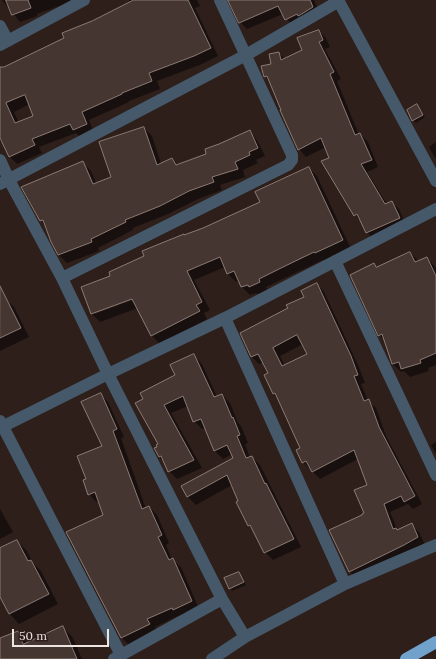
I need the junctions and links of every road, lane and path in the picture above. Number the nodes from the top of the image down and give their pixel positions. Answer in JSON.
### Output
{"nodes":[{"id":1,"x":84,"y":0,"type":"edge"},
{"id":2,"x":220,"y":0,"type":"edge"},
{"id":3,"x":338,"y":1,"type":"edge"},
{"id":4,"x":0,"y":26,"type":"edge"},
{"id":5,"x":4,"y":43,"type":"edge"},
{"id":6,"x":246,"y":55,"type":"junction"},
{"id":7,"x":0,"y":160,"type":"edge"},
{"id":8,"x":436,"y":181,"type":"edge"},
{"id":9,"x":4,"y":182,"type":"edge"},
{"id":10,"x":436,"y":209,"type":"edge"},
{"id":11,"x":334,"y":261,"type":"junction"},
{"id":12,"x":62,"y":278,"type":"junction"},
{"id":13,"x":226,"y":318,"type":"junction"},
{"id":14,"x":108,"y":374,"type":"junction"},
{"id":15,"x":1,"y":426,"type":"edge"},
{"id":16,"x":436,"y":476,"type":"edge"},
{"id":17,"x":436,"y":544,"type":"edge"},
{"id":18,"x":345,"y":584,"type":"junction"},
{"id":19,"x":222,"y":599,"type":"junction"},
{"id":20,"x":245,"y":637,"type":"junction"},
{"id":21,"x":435,"y":642,"type":"edge"},
{"id":22,"x":118,"y":657,"type":"edge"},
{"id":23,"x":212,"y":659,"type":"edge"},
{"id":24,"x":406,"y":659,"type":"edge"}],
"edges":[{"from":1,"to":5,"type":"street"},
{"from":2,"to":6,"type":"street"},
{"from":3,"to":6,"type":"street"},
{"from":3,"to":8,"type":"street"},
{"from":4,"to":5,"type":"street"},
{"from":6,"to":9,"type":"street"},
{"from":6,"to":12,"type":"street"},
{"from":7,"to":9,"type":"street"},
{"from":9,"to":12,"type":"street"},
{"from":10,"to":11,"type":"street"},
{"from":11,"to":13,"type":"street"},
{"from":11,"to":16,"type":"street"},
{"from":12,"to":14,"type":"street"},
{"from":13,"to":14,"type":"street"},
{"from":13,"to":18,"type":"street"},
{"from":14,"to":15,"type":"street"},
{"from":14,"to":19,"type":"street"},
{"from":15,"to":22,"type":"street"},
{"from":17,"to":18,"type":"street"},
{"from":18,"to":20,"type":"street"},
{"from":19,"to":20,"type":"street"},
{"from":19,"to":22,"type":"street"},
{"from":20,"to":23,"type":"street"},
{"from":21,"to":24,"type":"highway"}]}
